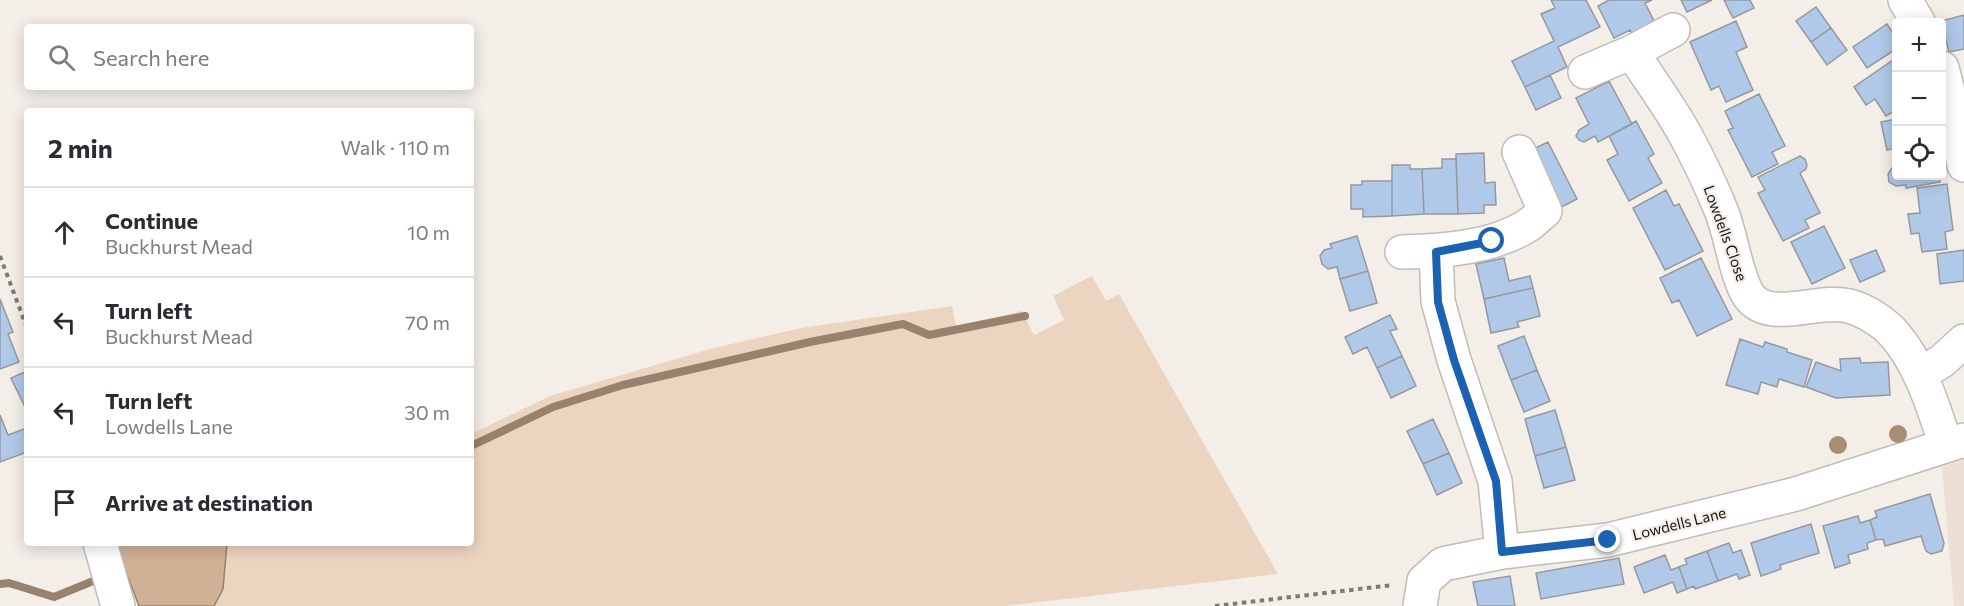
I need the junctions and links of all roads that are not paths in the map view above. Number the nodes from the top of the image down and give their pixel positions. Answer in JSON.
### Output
{"nodes":[{"id":1,"x":1905,"y":0,"type":"edge"},
{"id":2,"x":1916,"y":18,"type":"edge"},
{"id":3,"x":1673,"y":30,"type":"dead end"},
{"id":4,"x":1632,"y":52,"type":"junction"},
{"id":5,"x":1585,"y":72,"type":"dead end"},
{"id":6,"x":1942,"y":72,"type":"edge"},
{"id":7,"x":1519,"y":152,"type":"dead end"},
{"id":8,"x":1964,"y":165,"type":"edge"},
{"id":9,"x":1402,"y":252,"type":"dead end"},
{"id":10,"x":1436,"y":252,"type":"junction"},
{"id":11,"x":1964,"y":341,"type":"edge"},
{"id":12,"x":1922,"y":374,"type":"junction"},
{"id":13,"x":1955,"y":443,"type":"edge"},
{"id":14,"x":102,"y":550,"type":"edge"},
{"id":15,"x":1502,"y":552,"type":"junction"},
{"id":16,"x":1422,"y":594,"type":"edge"},
{"id":17,"x":116,"y":599,"type":"edge"}],
"edges":[{"from":1,"to":2,"type":"street"},
{"from":3,"to":4,"type":"street"},
{"from":4,"to":5,"type":"street"},
{"from":4,"to":12,"type":"street","name":"Lowdells Close"},
{"from":6,"to":8,"type":"street"},
{"from":7,"to":10,"type":"street"},
{"from":9,"to":10,"type":"street"},
{"from":10,"to":15,"type":"street"},
{"from":11,"to":12,"type":"street"},
{"from":12,"to":13,"type":"street","name":"Lowdells Close"},
{"from":13,"to":15,"type":"street","name":"Lowdells Lane"},
{"from":14,"to":17,"type":"street"},
{"from":15,"to":16,"type":"street","name":"Lowdells Lane"}]}
